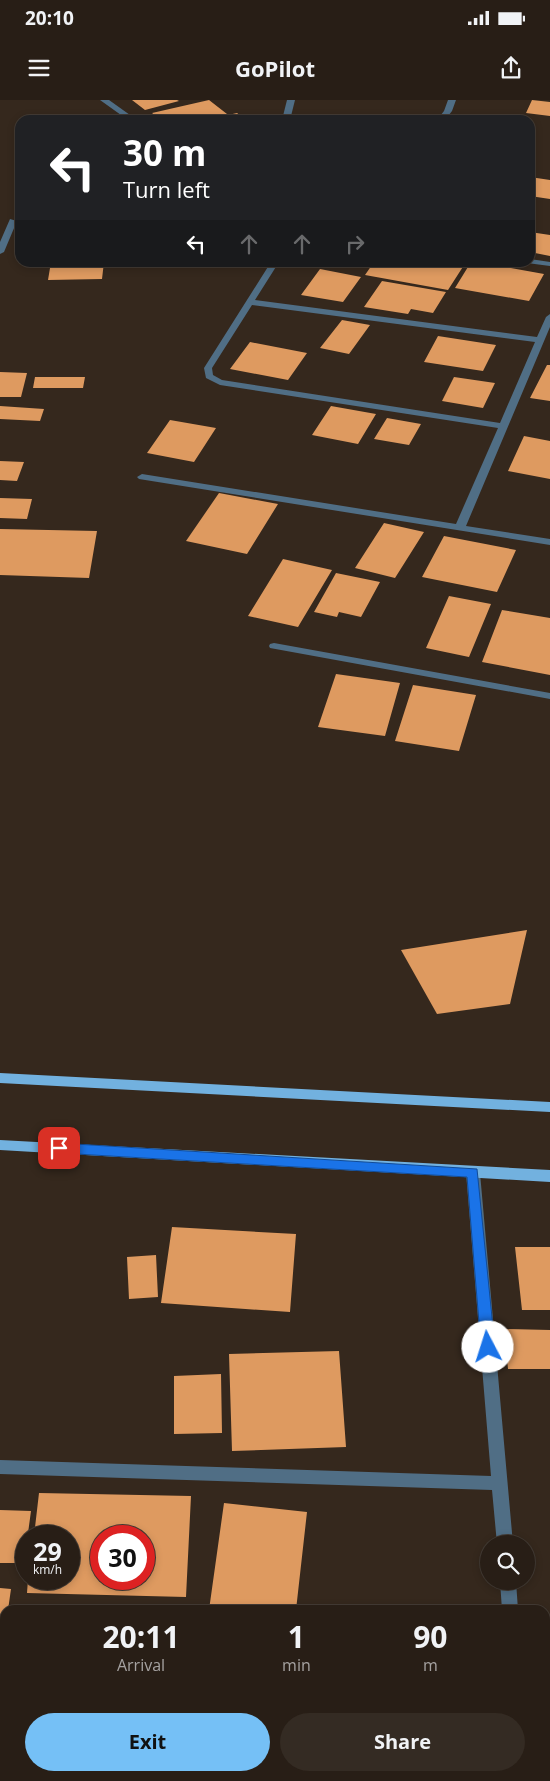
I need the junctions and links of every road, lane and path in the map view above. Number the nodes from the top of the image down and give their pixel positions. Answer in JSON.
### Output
{"nodes":[{"id":1,"x":104,"y":100,"type":"edge"},
{"id":2,"x":291,"y":100,"type":"edge"},
{"id":3,"x":452,"y":100,"type":"edge"},
{"id":4,"x":126,"y":115,"type":"edge"},
{"id":5,"x":287,"y":115,"type":"edge"},
{"id":6,"x":445,"y":115,"type":"edge"},
{"id":7,"x":13,"y":221,"type":"dead end"},
{"id":8,"x":0,"y":252,"type":"edge"},
{"id":9,"x":535,"y":262,"type":"edge"},
{"id":10,"x":550,"y":264,"type":"edge"},
{"id":11,"x":272,"y":267,"type":"edge"},
{"id":12,"x":250,"y":302,"type":"junction"},
{"id":13,"x":550,"y":317,"type":"edge"},
{"id":14,"x":540,"y":340,"type":"junction"},
{"id":15,"x":504,"y":426,"type":"junction"},
{"id":16,"x":142,"y":477,"type":"dead end"},
{"id":17,"x":460,"y":528,"type":"junction"},
{"id":18,"x":550,"y":542,"type":"edge"},
{"id":19,"x":274,"y":646,"type":"dead end"},
{"id":20,"x":550,"y":696,"type":"edge"},
{"id":21,"x":0,"y":1078,"type":"edge"},
{"id":22,"x":550,"y":1106,"type":"edge"},
{"id":23,"x":0,"y":1144,"type":"edge"},
{"id":24,"x":473,"y":1173,"type":"junction"},
{"id":25,"x":550,"y":1176,"type":"edge"},
{"id":26,"x":0,"y":1467,"type":"edge"},
{"id":27,"x":500,"y":1483,"type":"junction"},
{"id":28,"x":504,"y":1535,"type":"edge"},
{"id":29,"x":509,"y":1590,"type":"edge"},
{"id":30,"x":510,"y":1605,"type":"edge"}],
"edges":[{"from":1,"to":4,"type":"street"},
{"from":2,"to":5,"type":"street"},
{"from":3,"to":6,"type":"street"},
{"from":7,"to":8,"type":"street"},
{"from":9,"to":10,"type":"street"},
{"from":11,"to":12,"type":"street"},
{"from":12,"to":14,"type":"street"},
{"from":12,"to":15,"type":"street"},
{"from":13,"to":14,"type":"street"},
{"from":14,"to":15,"type":"street"},
{"from":15,"to":17,"type":"street"},
{"from":16,"to":17,"type":"street"},
{"from":17,"to":18,"type":"street"},
{"from":19,"to":20,"type":"street"},
{"from":21,"to":22,"type":"main road"},
{"from":23,"to":24,"type":"main road"},
{"from":24,"to":25,"type":"main road"},
{"from":24,"to":27,"type":"street"},
{"from":26,"to":27,"type":"street"},
{"from":27,"to":28,"type":"street"},
{"from":29,"to":30,"type":"street"}]}
